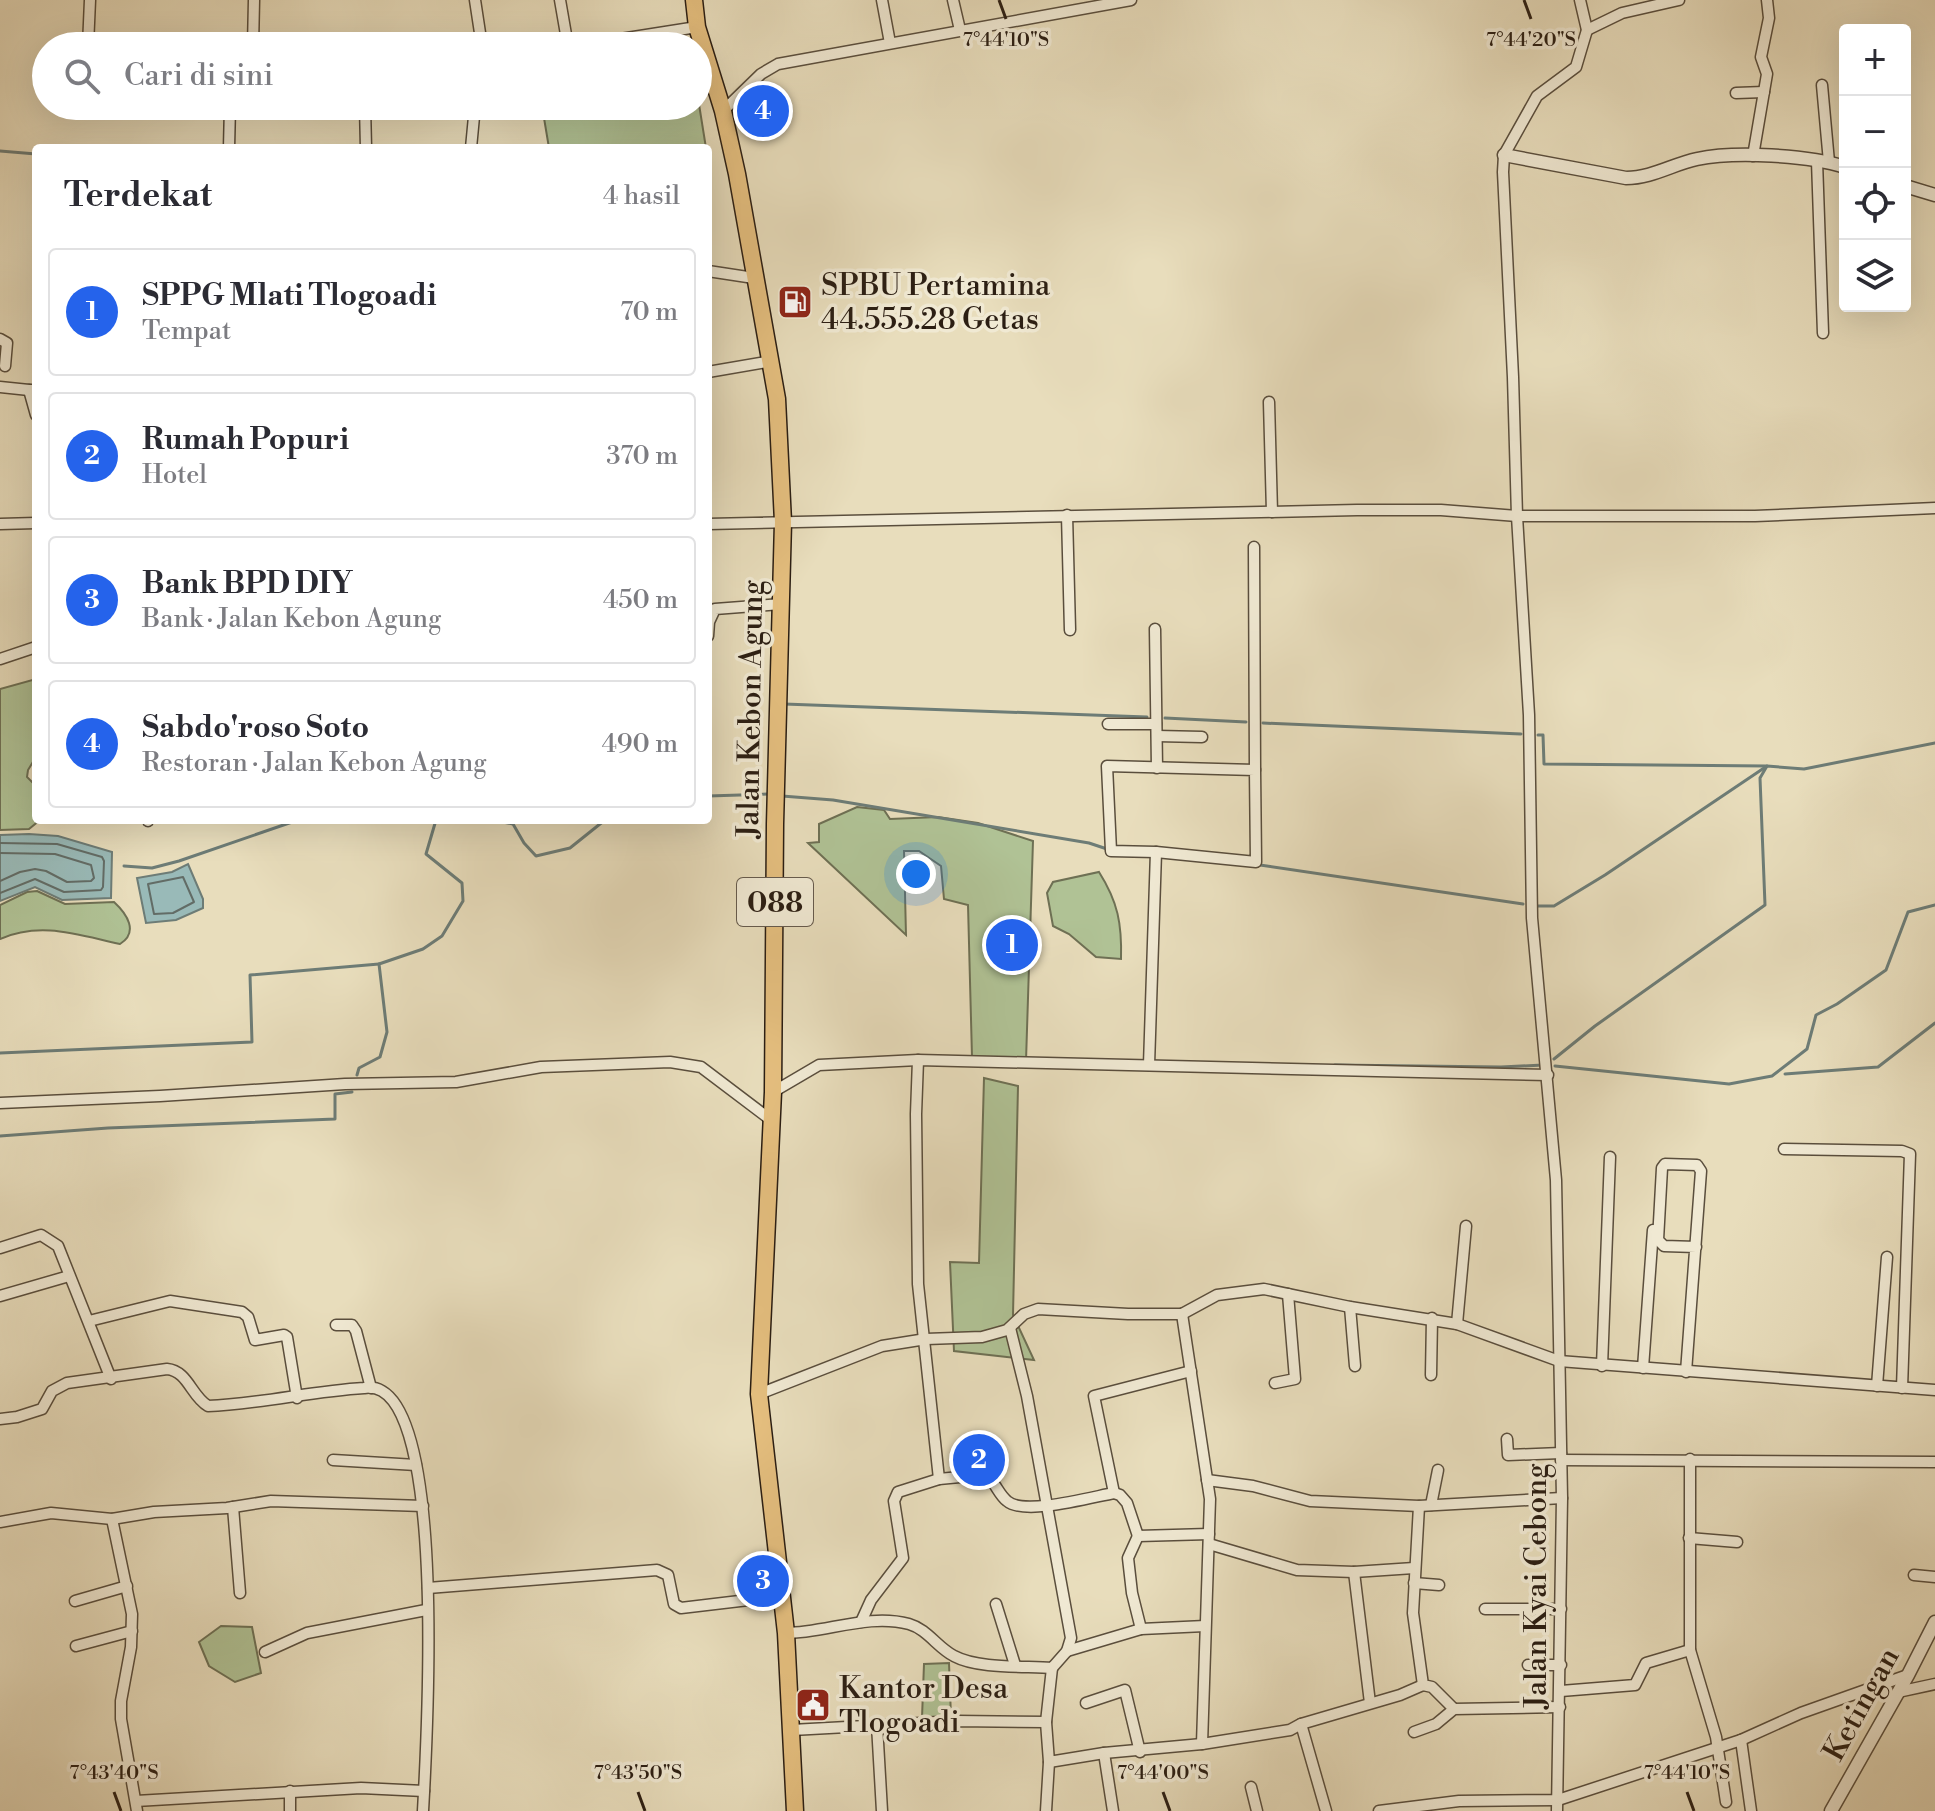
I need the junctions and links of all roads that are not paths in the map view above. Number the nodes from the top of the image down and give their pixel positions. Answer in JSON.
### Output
{"nodes":[{"id":1,"x":90,"y":0,"type":"edge"},
{"id":2,"x":254,"y":0,"type":"edge"},
{"id":3,"x":475,"y":0,"type":"edge"},
{"id":4,"x":560,"y":0,"type":"edge"},
{"id":5,"x":694,"y":0,"type":"edge"},
{"id":6,"x":882,"y":0,"type":"edge"},
{"id":7,"x":953,"y":0,"type":"edge"},
{"id":8,"x":1131,"y":0,"type":"edge"},
{"id":9,"x":1580,"y":0,"type":"edge"},
{"id":10,"x":1679,"y":0,"type":"edge"},
{"id":11,"x":1767,"y":0,"type":"edge"},
{"id":12,"x":697,"y":27,"type":"junction"},
{"id":13,"x":960,"y":30,"type":"junction"},
{"id":14,"x":1587,"y":30,"type":"junction"},
{"id":15,"x":89,"y":32,"type":"edge"},
{"id":16,"x":253,"y":32,"type":"edge"},
{"id":17,"x":480,"y":32,"type":"edge"},
{"id":18,"x":566,"y":32,"type":"edge"},
{"id":19,"x":665,"y":32,"type":"edge"},
{"id":20,"x":699,"y":32,"type":"edge"},
{"id":21,"x":890,"y":43,"type":"junction"},
{"id":22,"x":712,"y":75,"type":"edge"},
{"id":23,"x":1822,"y":85,"type":"dead end"},
{"id":24,"x":1764,"y":92,"type":"junction"},
{"id":25,"x":1736,"y":93,"type":"dead end"},
{"id":26,"x":723,"y":111,"type":"junction"},
{"id":27,"x":230,"y":120,"type":"edge"},
{"id":28,"x":365,"y":120,"type":"edge"},
{"id":29,"x":474,"y":120,"type":"edge"},
{"id":30,"x":229,"y":144,"type":"edge"},
{"id":31,"x":366,"y":144,"type":"edge"},
{"id":32,"x":471,"y":144,"type":"edge"},
{"id":33,"x":1504,"y":155,"type":"junction"},
{"id":34,"x":1753,"y":156,"type":"junction"},
{"id":35,"x":1823,"y":161,"type":"junction"},
{"id":36,"x":1839,"y":165,"type":"edge"},
{"id":37,"x":1911,"y":188,"type":"edge"},
{"id":38,"x":1935,"y":195,"type":"edge"},
{"id":39,"x":712,"y":272,"type":"edge"},
{"id":40,"x":754,"y":278,"type":"junction"},
{"id":41,"x":1823,"y":333,"type":"dead end"},
{"id":42,"x":0,"y":339,"type":"edge"},
{"id":43,"x":772,"y":361,"type":"junction"},
{"id":44,"x":3,"y":366,"type":"edge"},
{"id":45,"x":712,"y":371,"type":"edge"},
{"id":46,"x":2,"y":388,"type":"edge"},
{"id":47,"x":32,"y":390,"type":"edge"},
{"id":48,"x":1269,"y":402,"type":"dead end"},
{"id":49,"x":1935,"y":508,"type":"edge"},
{"id":50,"x":1272,"y":512,"type":"junction"},
{"id":51,"x":1067,"y":515,"type":"junction"},
{"id":52,"x":1517,"y":516,"type":"junction"},
{"id":53,"x":783,"y":522,"type":"junction"},
{"id":54,"x":32,"y":523,"type":"edge"},
{"id":55,"x":0,"y":524,"type":"edge"},
{"id":56,"x":712,"y":524,"type":"edge"},
{"id":57,"x":1254,"y":547,"type":"dead end"},
{"id":58,"x":781,"y":604,"type":"junction"},
{"id":59,"x":712,"y":615,"type":"edge"},
{"id":60,"x":1155,"y":629,"type":"dead end"},
{"id":61,"x":1070,"y":630,"type":"dead end"},
{"id":62,"x":32,"y":648,"type":"edge"},
{"id":63,"x":0,"y":659,"type":"edge"},
{"id":64,"x":1108,"y":724,"type":"dead end"},
{"id":65,"x":1156,"y":724,"type":"junction"},
{"id":66,"x":1157,"y":736,"type":"junction"},
{"id":67,"x":1202,"y":737,"type":"dead end"},
{"id":68,"x":1157,"y":768,"type":"junction"},
{"id":69,"x":1255,"y":770,"type":"junction"},
{"id":70,"x":1156,"y":852,"type":"junction"},
{"id":71,"x":918,"y":1060,"type":"junction"},
{"id":72,"x":1149,"y":1065,"type":"junction"},
{"id":73,"x":1548,"y":1075,"type":"junction"},
{"id":74,"x":773,"y":1092,"type":"junction"},
{"id":75,"x":0,"y":1103,"type":"edge"},
{"id":76,"x":771,"y":1120,"type":"junction"},
{"id":77,"x":1784,"y":1149,"type":"dead end"},
{"id":78,"x":1610,"y":1157,"type":"dead end"},
{"id":79,"x":1658,"y":1164,"type":"dead end"},
{"id":80,"x":1466,"y":1226,"type":"dead end"},
{"id":81,"x":1696,"y":1247,"type":"junction"},
{"id":82,"x":0,"y":1248,"type":"edge"},
{"id":83,"x":1887,"y":1257,"type":"dead end"},
{"id":84,"x":69,"y":1276,"type":"junction"},
{"id":85,"x":1288,"y":1294,"type":"junction"},
{"id":86,"x":0,"y":1296,"type":"edge"},
{"id":87,"x":1350,"y":1307,"type":"junction"},
{"id":88,"x":1182,"y":1314,"type":"junction"},
{"id":89,"x":1432,"y":1318,"type":"junction"},
{"id":90,"x":89,"y":1321,"type":"junction"},
{"id":91,"x":1457,"y":1324,"type":"junction"},
{"id":92,"x":336,"y":1325,"type":"dead end"},
{"id":93,"x":1010,"y":1328,"type":"junction"},
{"id":94,"x":926,"y":1339,"type":"junction"},
{"id":95,"x":1559,"y":1361,"type":"junction"},
{"id":96,"x":1355,"y":1366,"type":"dead end"},
{"id":97,"x":1602,"y":1366,"type":"junction"},
{"id":98,"x":1643,"y":1368,"type":"junction"},
{"id":99,"x":1191,"y":1371,"type":"junction"},
{"id":100,"x":1686,"y":1372,"type":"junction"},
{"id":101,"x":1431,"y":1375,"type":"dead end"},
{"id":102,"x":111,"y":1379,"type":"junction"},
{"id":103,"x":1275,"y":1383,"type":"dead end"},
{"id":104,"x":1877,"y":1386,"type":"junction"},
{"id":105,"x":371,"y":1388,"type":"junction"},
{"id":106,"x":1902,"y":1388,"type":"junction"},
{"id":107,"x":1935,"y":1390,"type":"edge"},
{"id":108,"x":759,"y":1394,"type":"junction"},
{"id":109,"x":297,"y":1398,"type":"junction"},
{"id":110,"x":0,"y":1419,"type":"edge"},
{"id":111,"x":1507,"y":1439,"type":"dead end"},
{"id":112,"x":1561,"y":1457,"type":"junction"},
{"id":113,"x":1690,"y":1459,"type":"junction"},
{"id":114,"x":333,"y":1460,"type":"dead end"},
{"id":115,"x":1935,"y":1462,"type":"edge"},
{"id":116,"x":416,"y":1465,"type":"junction"},
{"id":117,"x":1438,"y":1470,"type":"dead end"},
{"id":118,"x":939,"y":1479,"type":"junction"},
{"id":119,"x":1207,"y":1480,"type":"junction"},
{"id":120,"x":1114,"y":1493,"type":"junction"},
{"id":121,"x":1562,"y":1498,"type":"junction"},
{"id":122,"x":1048,"y":1505,"type":"junction"},
{"id":123,"x":1431,"y":1505,"type":"junction"},
{"id":124,"x":423,"y":1506,"type":"junction"},
{"id":125,"x":1419,"y":1506,"type":"junction"},
{"id":126,"x":233,"y":1507,"type":"junction"},
{"id":127,"x":112,"y":1519,"type":"junction"},
{"id":128,"x":0,"y":1522,"type":"edge"},
{"id":129,"x":1138,"y":1536,"type":"junction"},
{"id":130,"x":1689,"y":1538,"type":"junction"},
{"id":131,"x":1209,"y":1539,"type":"junction"},
{"id":132,"x":1737,"y":1542,"type":"dead end"},
{"id":133,"x":1414,"y":1568,"type":"junction"},
{"id":134,"x":1354,"y":1572,"type":"junction"},
{"id":135,"x":1914,"y":1575,"type":"dead end"},
{"id":136,"x":1935,"y":1577,"type":"edge"},
{"id":137,"x":1414,"y":1583,"type":"junction"},
{"id":138,"x":1439,"y":1585,"type":"dead end"},
{"id":139,"x":127,"y":1586,"type":"junction"},
{"id":140,"x":428,"y":1588,"type":"junction"},
{"id":141,"x":240,"y":1593,"type":"dead end"},
{"id":142,"x":782,"y":1596,"type":"junction"},
{"id":143,"x":75,"y":1601,"type":"dead end"},
{"id":144,"x":996,"y":1604,"type":"dead end"},
{"id":145,"x":1485,"y":1609,"type":"dead end"},
{"id":146,"x":1561,"y":1609,"type":"junction"},
{"id":147,"x":426,"y":1610,"type":"junction"},
{"id":148,"x":861,"y":1622,"type":"junction"},
{"id":149,"x":1935,"y":1622,"type":"edge"},
{"id":150,"x":1205,"y":1626,"type":"junction"},
{"id":151,"x":1141,"y":1629,"type":"junction"},
{"id":152,"x":132,"y":1631,"type":"junction"},
{"id":153,"x":786,"y":1633,"type":"junction"},
{"id":154,"x":76,"y":1646,"type":"dead end"},
{"id":155,"x":1690,"y":1650,"type":"junction"},
{"id":156,"x":1067,"y":1651,"type":"junction"},
{"id":157,"x":265,"y":1652,"type":"dead end"},
{"id":158,"x":1015,"y":1665,"type":"junction"},
{"id":159,"x":1528,"y":1665,"type":"dead end"},
{"id":160,"x":1561,"y":1665,"type":"junction"},
{"id":161,"x":1052,"y":1668,"type":"junction"},
{"id":162,"x":1908,"y":1675,"type":"junction"},
{"id":163,"x":1935,"y":1684,"type":"edge"},
{"id":164,"x":1423,"y":1685,"type":"junction"},
{"id":165,"x":1561,"y":1691,"type":"junction"},
{"id":166,"x":1898,"y":1692,"type":"junction"},
{"id":167,"x":1086,"y":1703,"type":"dead end"},
{"id":168,"x":1370,"y":1703,"type":"junction"},
{"id":169,"x":1560,"y":1707,"type":"junction"},
{"id":170,"x":1454,"y":1709,"type":"junction"},
{"id":171,"x":1046,"y":1722,"type":"junction"},
{"id":172,"x":1301,"y":1724,"type":"junction"},
{"id":173,"x":877,"y":1725,"type":"junction"},
{"id":174,"x":792,"y":1730,"type":"junction"},
{"id":175,"x":1414,"y":1732,"type":"dead end"},
{"id":176,"x":1741,"y":1740,"type":"junction"},
{"id":177,"x":1202,"y":1744,"type":"junction"},
{"id":178,"x":1717,"y":1747,"type":"junction"},
{"id":179,"x":1140,"y":1752,"type":"junction"},
{"id":180,"x":1104,"y":1753,"type":"junction"},
{"id":181,"x":1049,"y":1762,"type":"junction"},
{"id":182,"x":1251,"y":1787,"type":"dead end"},
{"id":183,"x":290,"y":1791,"type":"junction"},
{"id":184,"x":424,"y":1791,"type":"junction"},
{"id":185,"x":1726,"y":1802,"type":"dead end"},
{"id":186,"x":1519,"y":1805,"type":"edge"},
{"id":187,"x":1558,"y":1805,"type":"edge"},
{"id":188,"x":136,"y":1806,"type":"edge"},
{"id":189,"x":1483,"y":1806,"type":"edge"},
{"id":190,"x":1403,"y":1810,"type":"edge"},
{"id":191,"x":290,"y":1811,"type":"edge"},
{"id":192,"x":423,"y":1811,"type":"edge"},
{"id":193,"x":795,"y":1811,"type":"edge"},
{"id":194,"x":882,"y":1811,"type":"edge"},
{"id":195,"x":1046,"y":1811,"type":"edge"},
{"id":196,"x":1113,"y":1811,"type":"edge"},
{"id":197,"x":1257,"y":1811,"type":"edge"},
{"id":198,"x":1326,"y":1811,"type":"edge"},
{"id":199,"x":1379,"y":1811,"type":"edge"},
{"id":200,"x":1751,"y":1811,"type":"edge"},
{"id":201,"x":1831,"y":1811,"type":"edge"}],
"edges":[{"from":1,"to":15,"type":"street"},
{"from":2,"to":16,"type":"street"},
{"from":3,"to":17,"type":"street"},
{"from":4,"to":18,"type":"street"},
{"from":5,"to":12,"type":"main road","name":"Jalan Kebon Agung","number":"088"},
{"from":6,"to":21,"type":"street"},
{"from":7,"to":13,"type":"street"},
{"from":8,"to":13,"type":"street"},
{"from":9,"to":14,"type":"street"},
{"from":10,"to":14,"type":"street"},
{"from":11,"to":24,"type":"street"},
{"from":12,"to":19,"type":"street"},
{"from":12,"to":20,"type":"main road","name":"Jalan Kebon Agung","number":"088"},
{"from":13,"to":21,"type":"street"},
{"from":14,"to":33,"type":"street"},
{"from":21,"to":26,"type":"street"},
{"from":22,"to":26,"type":"main road","name":"Jalan Kebon Agung","number":"088"},
{"from":23,"to":35,"type":"street"},
{"from":24,"to":25,"type":"street"},
{"from":24,"to":34,"type":"street"},
{"from":26,"to":40,"type":"main road","name":"Jalan Kebon Agung","number":"088"},
{"from":27,"to":30,"type":"street"},
{"from":28,"to":31,"type":"street"},
{"from":29,"to":32,"type":"street"},
{"from":33,"to":34,"type":"street"},
{"from":33,"to":52,"type":"street","name":"Jalan Kyai Cebong"},
{"from":34,"to":35,"type":"street"},
{"from":35,"to":36,"type":"street"},
{"from":35,"to":41,"type":"street"},
{"from":37,"to":38,"type":"street"},
{"from":39,"to":40,"type":"street"},
{"from":40,"to":43,"type":"main road","name":"Jalan Kebon Agung","number":"088"},
{"from":42,"to":44,"type":"street"},
{"from":43,"to":45,"type":"street"},
{"from":43,"to":53,"type":"main road","name":"Jalan Kebon Agung","number":"088"},
{"from":44,"to":46,"type":"street"},
{"from":46,"to":47,"type":"street"},
{"from":48,"to":50,"type":"street"},
{"from":49,"to":52,"type":"street"},
{"from":50,"to":51,"type":"street"},
{"from":50,"to":52,"type":"street"},
{"from":51,"to":53,"type":"street"},
{"from":51,"to":61,"type":"street"},
{"from":52,"to":73,"type":"street","name":"Jalan Kyai Cebong"},
{"from":53,"to":56,"type":"street"},
{"from":53,"to":58,"type":"main road","name":"Jalan Kebon Agung","number":"088"},
{"from":54,"to":55,"type":"street"},
{"from":57,"to":69,"type":"street"},
{"from":58,"to":59,"type":"street"},
{"from":58,"to":74,"type":"main road","name":"Jalan Kebon Agung","number":"088"},
{"from":60,"to":65,"type":"street"},
{"from":62,"to":63,"type":"street"},
{"from":64,"to":65,"type":"street"},
{"from":65,"to":66,"type":"street"},
{"from":66,"to":67,"type":"street"},
{"from":66,"to":68,"type":"street"},
{"from":68,"to":69,"type":"street"},
{"from":68,"to":70,"type":"street"},
{"from":69,"to":70,"type":"street"},
{"from":70,"to":72,"type":"street"},
{"from":71,"to":72,"type":"street"},
{"from":71,"to":74,"type":"street"},
{"from":71,"to":94,"type":"street"},
{"from":72,"to":73,"type":"street"},
{"from":73,"to":95,"type":"street","name":"Jalan Kyai Cebong"},
{"from":74,"to":76,"type":"main road","name":"Jalan Kebon Agung","number":"088"},
{"from":75,"to":76,"type":"street"},
{"from":76,"to":108,"type":"main road","name":"Jalan Kebon Agung","number":"088"},
{"from":77,"to":106,"type":"street"},
{"from":78,"to":97,"type":"street"},
{"from":79,"to":98,"type":"street"},
{"from":80,"to":91,"type":"street"},
{"from":81,"to":81,"type":"street"},
{"from":81,"to":100,"type":"street"},
{"from":82,"to":84,"type":"street"},
{"from":83,"to":104,"type":"street"},
{"from":84,"to":86,"type":"street"},
{"from":84,"to":90,"type":"street"},
{"from":85,"to":87,"type":"street"},
{"from":85,"to":88,"type":"street"},
{"from":85,"to":103,"type":"street"},
{"from":87,"to":89,"type":"street"},
{"from":87,"to":96,"type":"street"},
{"from":88,"to":93,"type":"street"},
{"from":88,"to":99,"type":"street"},
{"from":89,"to":91,"type":"street"},
{"from":89,"to":101,"type":"street"},
{"from":90,"to":102,"type":"street"},
{"from":90,"to":109,"type":"street"},
{"from":91,"to":95,"type":"street"},
{"from":92,"to":105,"type":"street"},
{"from":93,"to":94,"type":"street"},
{"from":93,"to":122,"type":"street"},
{"from":94,"to":108,"type":"street"},
{"from":94,"to":118,"type":"street"},
{"from":95,"to":97,"type":"street"},
{"from":95,"to":112,"type":"street","name":"Jalan Kyai Cebong"},
{"from":97,"to":98,"type":"street"},
{"from":98,"to":100,"type":"street"},
{"from":99,"to":119,"type":"street"},
{"from":99,"to":120,"type":"street"},
{"from":100,"to":104,"type":"street"},
{"from":102,"to":109,"type":"street"},
{"from":102,"to":110,"type":"street"},
{"from":104,"to":106,"type":"street"},
{"from":105,"to":109,"type":"street"},
{"from":105,"to":116,"type":"street"},
{"from":106,"to":107,"type":"street"},
{"from":108,"to":142,"type":"main road","name":"Jalan Kebon Agung","number":"088"},
{"from":111,"to":112,"type":"street"},
{"from":112,"to":113,"type":"street"},
{"from":112,"to":121,"type":"street","name":"Jalan Kyai Cebong"},
{"from":113,"to":115,"type":"street"},
{"from":113,"to":130,"type":"street"},
{"from":114,"to":116,"type":"street"},
{"from":116,"to":124,"type":"street"},
{"from":117,"to":123,"type":"street"},
{"from":118,"to":122,"type":"street"},
{"from":118,"to":148,"type":"street"},
{"from":119,"to":125,"type":"street"},
{"from":119,"to":131,"type":"street"},
{"from":120,"to":122,"type":"street"},
{"from":120,"to":129,"type":"street"},
{"from":121,"to":123,"type":"street"},
{"from":121,"to":146,"type":"street","name":"Jalan Kyai Cebong"},
{"from":122,"to":156,"type":"street"},
{"from":123,"to":125,"type":"street"},
{"from":124,"to":126,"type":"street"},
{"from":124,"to":140,"type":"street"},
{"from":125,"to":133,"type":"street"},
{"from":126,"to":127,"type":"street"},
{"from":126,"to":141,"type":"street"},
{"from":127,"to":128,"type":"street"},
{"from":127,"to":139,"type":"street"},
{"from":129,"to":131,"type":"street"},
{"from":129,"to":151,"type":"street"},
{"from":130,"to":132,"type":"street"},
{"from":130,"to":155,"type":"street"},
{"from":131,"to":134,"type":"street"},
{"from":131,"to":150,"type":"street"},
{"from":133,"to":134,"type":"street"},
{"from":133,"to":137,"type":"street"},
{"from":134,"to":168,"type":"street"},
{"from":135,"to":136,"type":"street"},
{"from":137,"to":138,"type":"street"},
{"from":137,"to":164,"type":"street"},
{"from":139,"to":143,"type":"street"},
{"from":139,"to":152,"type":"street"},
{"from":140,"to":142,"type":"street"},
{"from":140,"to":147,"type":"street"},
{"from":142,"to":153,"type":"main road","name":"Jalan Kebon Agung","number":"088"},
{"from":144,"to":158,"type":"street"},
{"from":145,"to":146,"type":"street"},
{"from":146,"to":160,"type":"street","name":"Jalan Kyai Cebong"},
{"from":147,"to":157,"type":"street"},
{"from":147,"to":184,"type":"street"},
{"from":148,"to":153,"type":"street"},
{"from":148,"to":158,"type":"street"},
{"from":149,"to":162,"type":"street","name":"Ketingan"},
{"from":150,"to":151,"type":"street"},
{"from":150,"to":177,"type":"street"},
{"from":151,"to":156,"type":"street"},
{"from":152,"to":154,"type":"street"},
{"from":152,"to":188,"type":"street"},
{"from":153,"to":174,"type":"main road","name":"Jalan Kebon Agung","number":"088"},
{"from":155,"to":165,"type":"street"},
{"from":155,"to":178,"type":"street"},
{"from":156,"to":161,"type":"street"},
{"from":158,"to":161,"type":"street"},
{"from":159,"to":160,"type":"street"},
{"from":160,"to":165,"type":"street","name":"Jalan Kyai Cebong"},
{"from":161,"to":171,"type":"street"},
{"from":162,"to":166,"type":"street","name":"Ketingan"},
{"from":162,"to":176,"type":"street"},
{"from":163,"to":166,"type":"street"},
{"from":164,"to":168,"type":"street"},
{"from":164,"to":170,"type":"street"},
{"from":165,"to":169,"type":"street","name":"Jalan Kyai Cebong"},
{"from":166,"to":201,"type":"street","name":"Ketingan"},
{"from":167,"to":179,"type":"street"},
{"from":168,"to":172,"type":"street"},
{"from":169,"to":170,"type":"street"},
{"from":169,"to":187,"type":"street","name":"Jalan Kyai Cebong"},
{"from":170,"to":175,"type":"street"},
{"from":171,"to":173,"type":"street"},
{"from":171,"to":181,"type":"street"},
{"from":172,"to":177,"type":"street"},
{"from":172,"to":198,"type":"street"},
{"from":173,"to":174,"type":"street"},
{"from":173,"to":194,"type":"street"},
{"from":174,"to":193,"type":"main road","name":"Jalan Kebon Agung","number":"088"},
{"from":176,"to":178,"type":"street"},
{"from":176,"to":200,"type":"street"},
{"from":177,"to":179,"type":"street"},
{"from":178,"to":185,"type":"street"},
{"from":178,"to":187,"type":"street"},
{"from":179,"to":180,"type":"street"},
{"from":180,"to":181,"type":"street"},
{"from":180,"to":196,"type":"street"},
{"from":181,"to":195,"type":"street"},
{"from":182,"to":197,"type":"street"},
{"from":183,"to":184,"type":"street"},
{"from":183,"to":188,"type":"street"},
{"from":183,"to":191,"type":"street"},
{"from":184,"to":192,"type":"street"},
{"from":186,"to":187,"type":"street"},
{"from":186,"to":189,"type":"street"},
{"from":189,"to":190,"type":"street"},
{"from":190,"to":199,"type":"street"}]}
